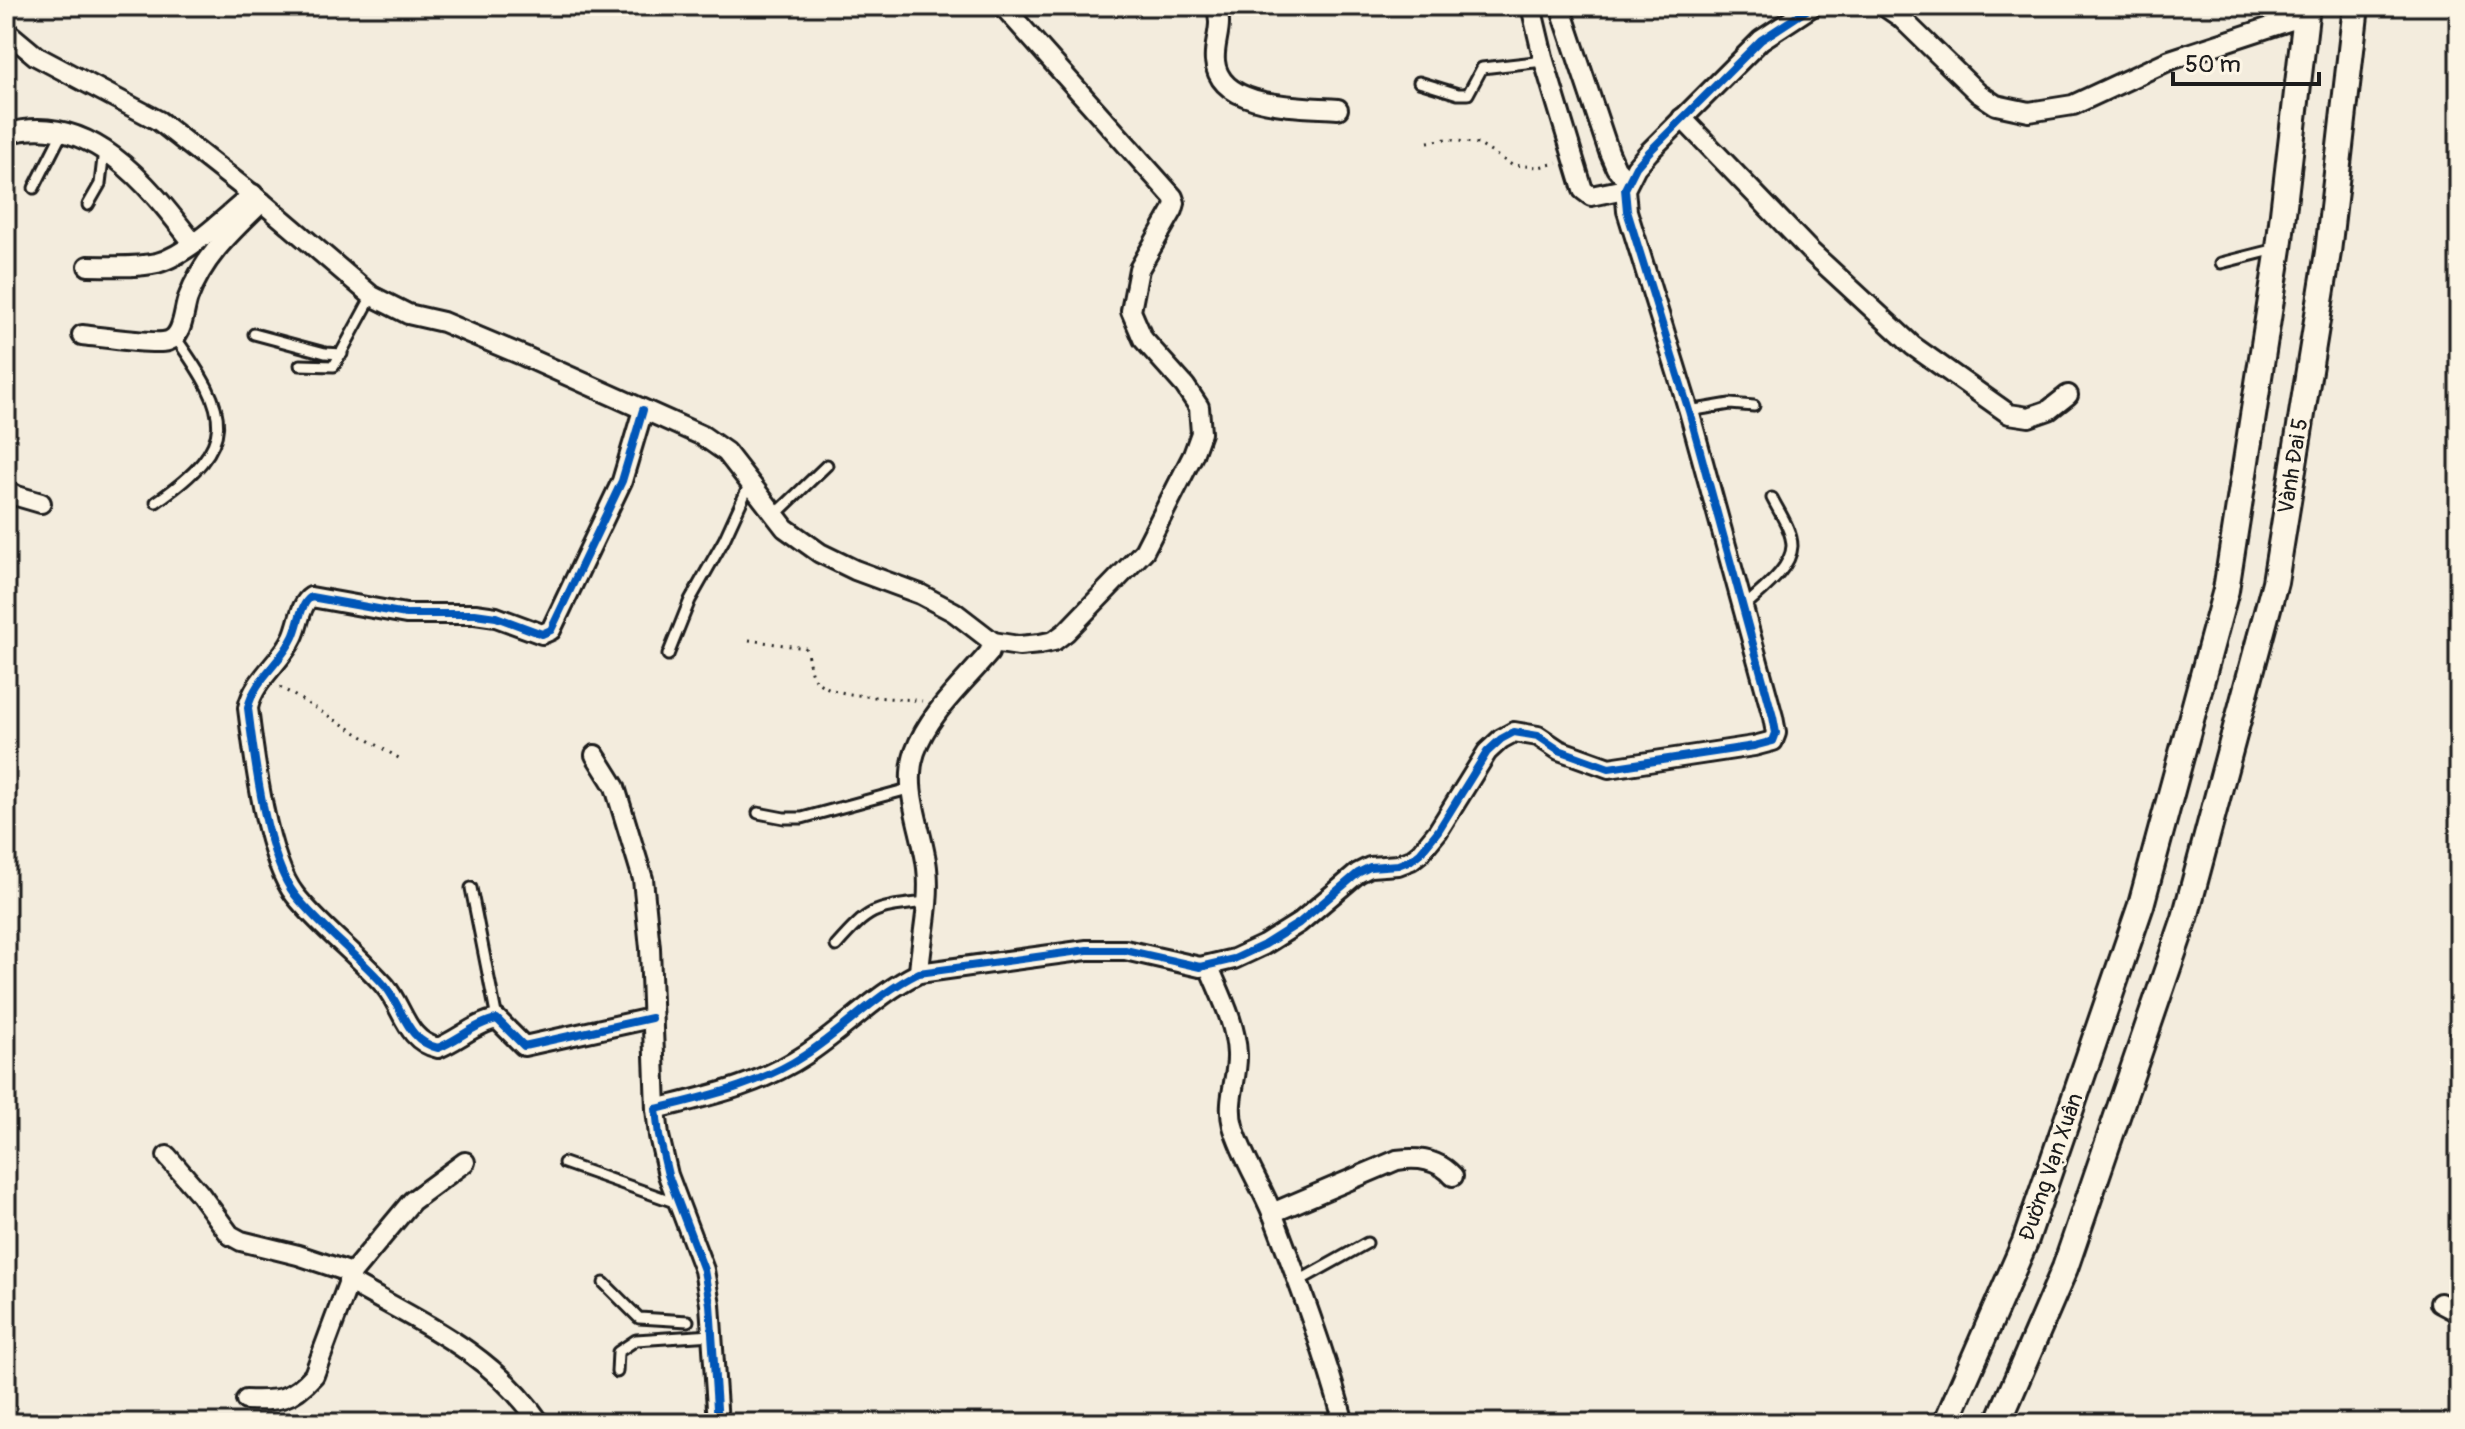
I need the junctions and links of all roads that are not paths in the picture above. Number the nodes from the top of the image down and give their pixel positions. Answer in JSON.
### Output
{"nodes":[{"id":1,"x":1003,"y":6,"type":"edge"},
{"id":2,"x":1215,"y":6,"type":"edge"},
{"id":3,"x":1531,"y":6,"type":"edge"},
{"id":4,"x":1560,"y":6,"type":"edge"},
{"id":5,"x":1813,"y":6,"type":"edge"},
{"id":6,"x":1884,"y":6,"type":"edge"},
{"id":7,"x":2356,"y":6,"type":"edge"},
{"id":8,"x":2307,"y":10,"type":"edge"},
{"id":9,"x":7,"y":36,"type":"edge"},
{"id":10,"x":1544,"y":61,"type":"junction"},
{"id":11,"x":1419,"y":82,"type":"dead end"},
{"id":12,"x":1338,"y":109,"type":"dead end"},
{"id":13,"x":1682,"y":118,"type":"junction"},
{"id":14,"x":63,"y":131,"type":"junction"},
{"id":15,"x":6,"y":134,"type":"edge"},
{"id":16,"x":104,"y":150,"type":"junction"},
{"id":17,"x":1622,"y":187,"type":"junction"},
{"id":18,"x":34,"y":188,"type":"dead end"},
{"id":19,"x":258,"y":198,"type":"junction"},
{"id":20,"x":88,"y":205,"type":"dead end"},
{"id":21,"x":193,"y":243,"type":"junction"},
{"id":22,"x":2279,"y":248,"type":"junction"},
{"id":23,"x":2221,"y":263,"type":"dead end"},
{"id":24,"x":88,"y":266,"type":"dead end"},
{"id":25,"x":372,"y":296,"type":"junction"},
{"id":26,"x":254,"y":334,"type":"dead end"},
{"id":27,"x":82,"y":335,"type":"dead end"},
{"id":28,"x":175,"y":337,"type":"junction"},
{"id":29,"x":342,"y":354,"type":"junction"},
{"id":30,"x":300,"y":365,"type":"dead end"},
{"id":31,"x":2068,"y":395,"type":"dead end"},
{"id":32,"x":1754,"y":406,"type":"dead end"},
{"id":33,"x":643,"y":410,"type":"junction"},
{"id":34,"x":1689,"y":411,"type":"junction"},
{"id":35,"x":827,"y":465,"type":"dead end"},
{"id":36,"x":750,"y":483,"type":"junction"},
{"id":37,"x":6,"y":490,"type":"edge"},
{"id":38,"x":1772,"y":498,"type":"dead end"},
{"id":39,"x":156,"y":502,"type":"dead end"},
{"id":40,"x":41,"y":503,"type":"dead end"},
{"id":41,"x":774,"y":516,"type":"junction"},
{"id":42,"x":1744,"y":607,"type":"junction"},
{"id":43,"x":993,"y":642,"type":"junction"},
{"id":44,"x":668,"y":655,"type":"dead end"},
{"id":45,"x":595,"y":755,"type":"dead end"},
{"id":46,"x":912,"y":788,"type":"junction"},
{"id":47,"x":758,"y":813,"type":"dead end"},
{"id":48,"x":471,"y":888,"type":"dead end"},
{"id":49,"x":927,"y":902,"type":"junction"},
{"id":50,"x":2185,"y":918,"type":"joint"},
{"id":51,"x":836,"y":946,"type":"dead end"},
{"id":52,"x":1209,"y":967,"type":"junction"},
{"id":53,"x":919,"y":973,"type":"junction"},
{"id":54,"x":651,"y":1018,"type":"junction"},
{"id":55,"x":497,"y":1019,"type":"junction"},
{"id":56,"x":656,"y":1109,"type":"junction"},
{"id":57,"x":167,"y":1156,"type":"dead end"},
{"id":58,"x":465,"y":1162,"type":"dead end"},
{"id":59,"x":564,"y":1163,"type":"dead end"},
{"id":60,"x":1453,"y":1176,"type":"dead end"},
{"id":61,"x":679,"y":1203,"type":"junction"},
{"id":62,"x":1272,"y":1213,"type":"junction"},
{"id":63,"x":1367,"y":1243,"type":"dead end"},
{"id":64,"x":350,"y":1277,"type":"junction"},
{"id":65,"x":1297,"y":1282,"type":"junction"},
{"id":66,"x":604,"y":1283,"type":"dead end"},
{"id":67,"x":2440,"y":1303,"type":"dead end"},
{"id":68,"x":2459,"y":1313,"type":"edge"},
{"id":69,"x":688,"y":1321,"type":"dead end"},
{"id":70,"x":709,"y":1325,"type":"junction"},
{"id":71,"x":617,"y":1372,"type":"dead end"},
{"id":72,"x":246,"y":1400,"type":"dead end"},
{"id":73,"x":540,"y":1423,"type":"edge"},
{"id":74,"x":718,"y":1423,"type":"edge"},
{"id":75,"x":1344,"y":1423,"type":"edge"},
{"id":76,"x":1946,"y":1423,"type":"edge"},
{"id":77,"x":1998,"y":1423,"type":"edge"}],
"edges":[{"from":1,"to":43,"type":"street"},
{"from":2,"to":12,"type":"street"},
{"from":3,"to":10,"type":"street"},
{"from":4,"to":17,"type":"street"},
{"from":5,"to":13,"type":"street"},
{"from":6,"to":8,"type":"street"},
{"from":7,"to":50,"type":"main road","name":"Vành Đai 5"},
{"from":8,"to":22,"type":"main road"},
{"from":9,"to":19,"type":"street"},
{"from":10,"to":11,"type":"lane"},
{"from":10,"to":17,"type":"street"},
{"from":13,"to":17,"type":"street"},
{"from":13,"to":31,"type":"street"},
{"from":14,"to":15,"type":"street"},
{"from":14,"to":16,"type":"street"},
{"from":14,"to":18,"type":"lane"},
{"from":16,"to":20,"type":"lane"},
{"from":16,"to":21,"type":"street"},
{"from":17,"to":34,"type":"street"},
{"from":19,"to":21,"type":"street"},
{"from":19,"to":25,"type":"street"},
{"from":19,"to":28,"type":"street"},
{"from":21,"to":24,"type":"street"},
{"from":22,"to":23,"type":"lane"},
{"from":22,"to":76,"type":"main road","name":"Đường Vạn Xuân"},
{"from":25,"to":29,"type":"lane"},
{"from":25,"to":33,"type":"street"},
{"from":26,"to":29,"type":"lane"},
{"from":27,"to":28,"type":"street"},
{"from":28,"to":39,"type":"lane"},
{"from":29,"to":30,"type":"lane"},
{"from":32,"to":34,"type":"lane"},
{"from":33,"to":36,"type":"street"},
{"from":33,"to":55,"type":"street"},
{"from":34,"to":42,"type":"street"},
{"from":35,"to":41,"type":"lane"},
{"from":36,"to":41,"type":"street"},
{"from":36,"to":44,"type":"lane"},
{"from":37,"to":40,"type":"street"},
{"from":38,"to":42,"type":"lane"},
{"from":41,"to":43,"type":"street"},
{"from":42,"to":52,"type":"street"},
{"from":43,"to":46,"type":"street"},
{"from":45,"to":54,"type":"street"},
{"from":46,"to":47,"type":"lane"},
{"from":46,"to":49,"type":"street"},
{"from":48,"to":55,"type":"lane"},
{"from":49,"to":51,"type":"lane"},
{"from":49,"to":53,"type":"street"},
{"from":50,"to":77,"type":"main road","name":"Đường Vạn Xuân"},
{"from":52,"to":53,"type":"street"},
{"from":52,"to":62,"type":"street"},
{"from":53,"to":56,"type":"street"},
{"from":54,"to":55,"type":"street"},
{"from":54,"to":56,"type":"street"},
{"from":56,"to":61,"type":"street"},
{"from":57,"to":64,"type":"street"},
{"from":58,"to":64,"type":"street"},
{"from":59,"to":61,"type":"lane"},
{"from":60,"to":62,"type":"street"},
{"from":61,"to":70,"type":"street"},
{"from":62,"to":65,"type":"street"},
{"from":63,"to":65,"type":"lane"},
{"from":64,"to":72,"type":"street"},
{"from":64,"to":73,"type":"street"},
{"from":65,"to":75,"type":"street"},
{"from":66,"to":69,"type":"lane"},
{"from":67,"to":68,"type":"street"},
{"from":70,"to":71,"type":"lane"},
{"from":70,"to":74,"type":"street"}]}
